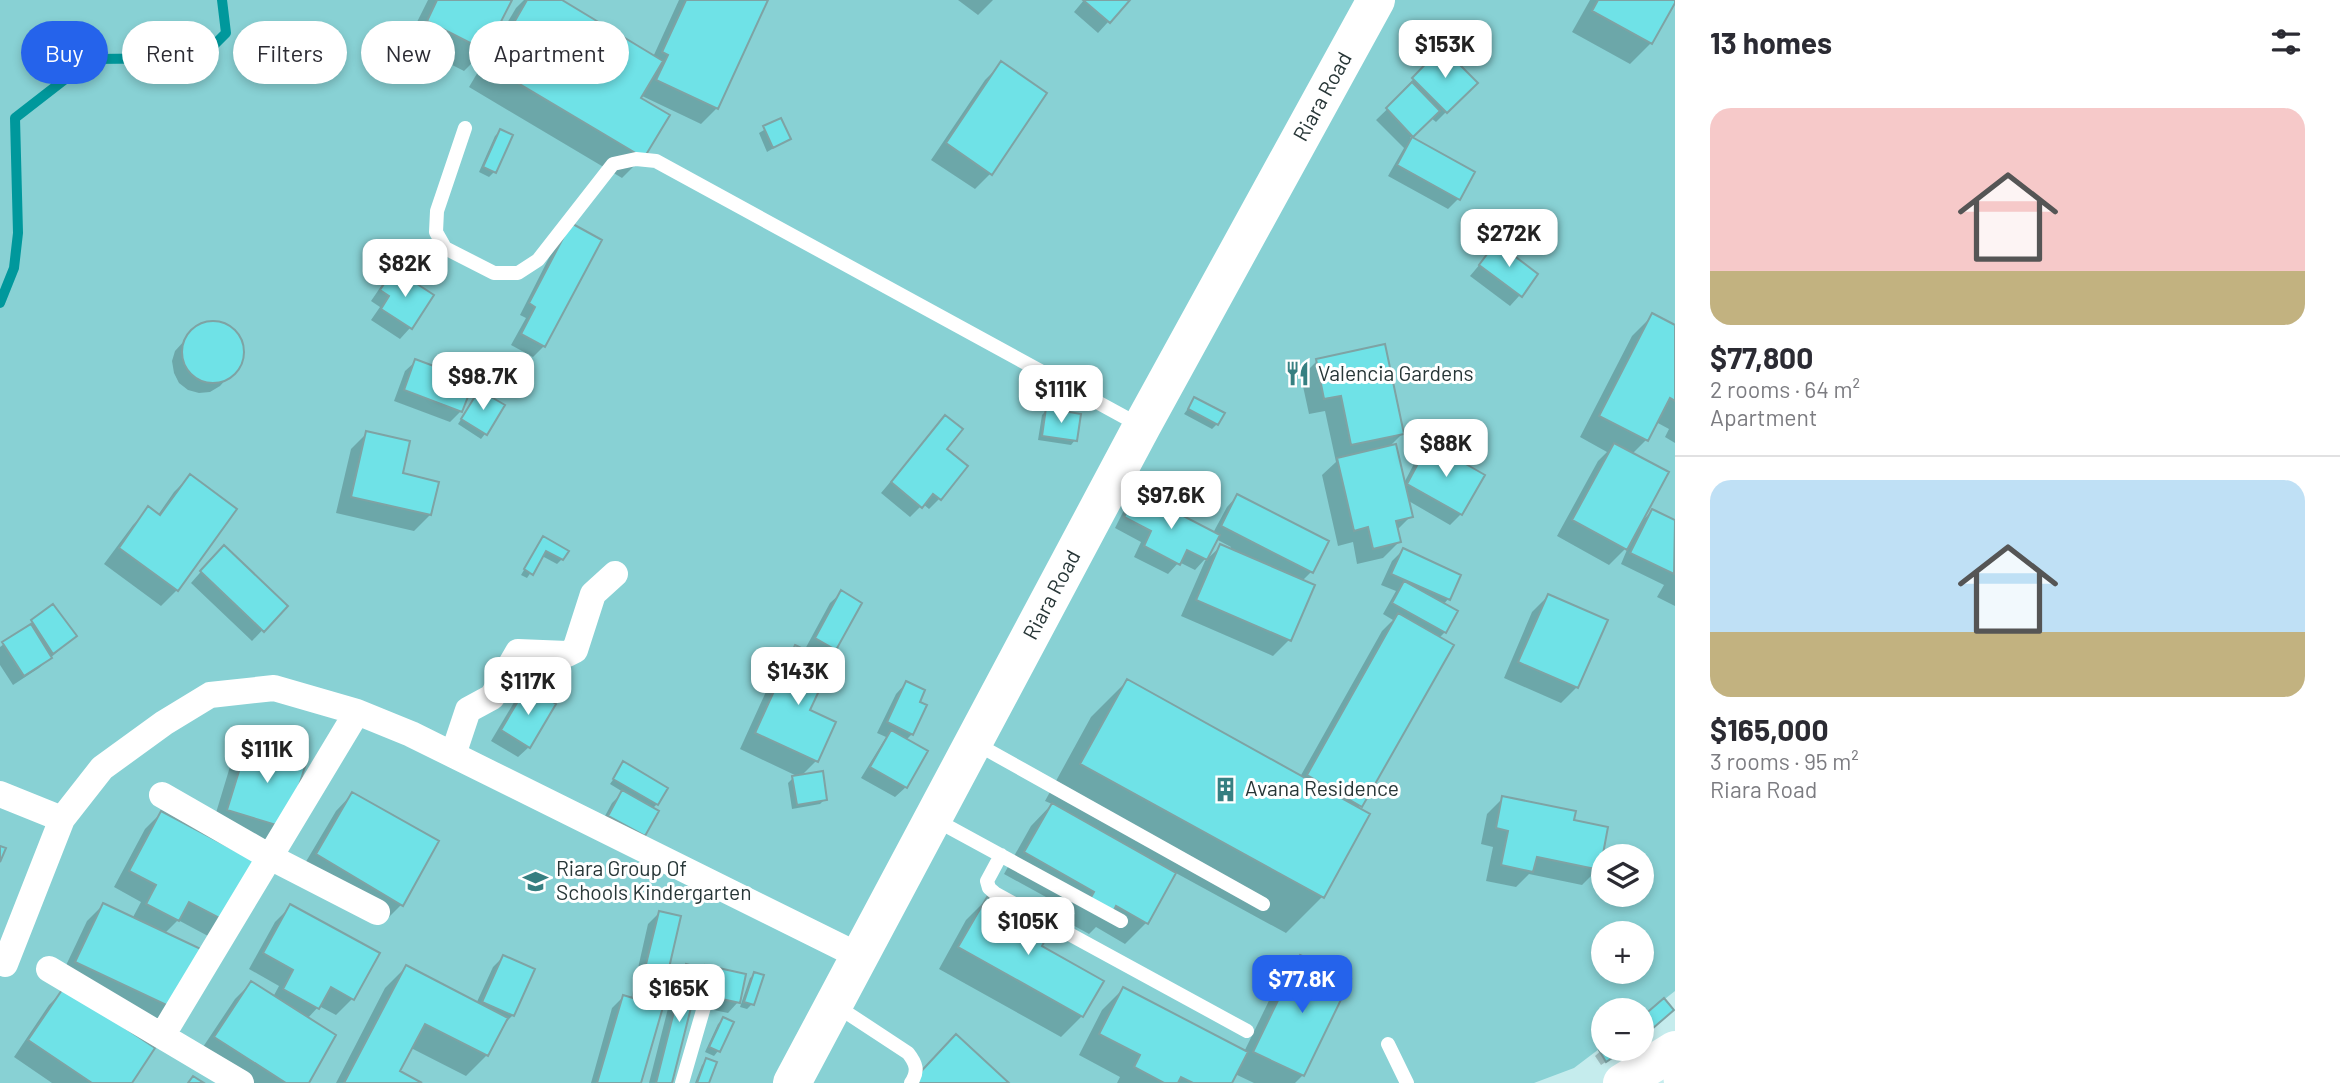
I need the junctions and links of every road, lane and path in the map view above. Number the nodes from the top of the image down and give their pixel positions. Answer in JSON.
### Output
{"nodes":[{"id":1,"x":1376,"y":0,"type":"edge"},
{"id":2,"x":465,"y":128,"type":"dead end"},
{"id":3,"x":1142,"y":426,"type":"junction"},
{"id":4,"x":615,"y":574,"type":"dead end"},
{"id":5,"x":357,"y":712,"type":"junction"},
{"id":6,"x":974,"y":742,"type":"junction"},
{"id":7,"x":453,"y":755,"type":"junction"},
{"id":8,"x":0,"y":794,"type":"edge"},
{"id":9,"x":162,"y":795,"type":"dead end"},
{"id":10,"x":933,"y":818,"type":"junction"},
{"id":11,"x":62,"y":819,"type":"junction"},
{"id":12,"x":1000,"y":855,"type":"junction"},
{"id":13,"x":270,"y":857,"type":"junction"},
{"id":14,"x":1263,"y":904,"type":"dead end"},
{"id":15,"x":377,"y":912,"type":"dead end"},
{"id":16,"x":1121,"y":920,"type":"dead end"},
{"id":17,"x":860,"y":957,"type":"junction"},
{"id":18,"x":5,"y":964,"type":"dead end"},
{"id":19,"x":49,"y":969,"type":"dead end"},
{"id":20,"x":835,"y":1004,"type":"junction"},
{"id":21,"x":704,"y":1007,"type":"dead end"},
{"id":22,"x":1247,"y":1031,"type":"dead end"},
{"id":23,"x":162,"y":1036,"type":"junction"},
{"id":24,"x":1388,"y":1044,"type":"dead end"},
{"id":25,"x":1671,"y":1063,"type":"edge"},
{"id":26,"x":240,"y":1083,"type":"edge"},
{"id":27,"x":682,"y":1083,"type":"edge"},
{"id":28,"x":793,"y":1083,"type":"edge"},
{"id":29,"x":911,"y":1083,"type":"edge"},
{"id":30,"x":1407,"y":1083,"type":"edge"},
{"id":31,"x":1622,"y":1083,"type":"edge"}],
"edges":[{"from":1,"to":3,"type":"street","name":"Riara Road"},
{"from":2,"to":3,"type":"lane"},
{"from":3,"to":6,"type":"street","name":"Riara Road"},
{"from":4,"to":7,"type":"street"},
{"from":5,"to":7,"type":"street"},
{"from":5,"to":11,"type":"street"},
{"from":5,"to":13,"type":"street"},
{"from":6,"to":10,"type":"street","name":"Riara Road"},
{"from":6,"to":14,"type":"lane"},
{"from":7,"to":17,"type":"street"},
{"from":8,"to":11,"type":"street"},
{"from":9,"to":13,"type":"street"},
{"from":10,"to":12,"type":"lane"},
{"from":10,"to":17,"type":"street","name":"Riara Road"},
{"from":11,"to":18,"type":"street"},
{"from":12,"to":16,"type":"lane"},
{"from":12,"to":22,"type":"lane"},
{"from":13,"to":15,"type":"street"},
{"from":13,"to":23,"type":"street"},
{"from":17,"to":20,"type":"street","name":"Riara Road"},
{"from":19,"to":23,"type":"street"},
{"from":20,"to":28,"type":"street","name":"Riara Road"},
{"from":20,"to":29,"type":"lane"},
{"from":21,"to":27,"type":"lane"},
{"from":23,"to":26,"type":"street"},
{"from":24,"to":30,"type":"lane"},
{"from":25,"to":31,"type":"street"}]}
